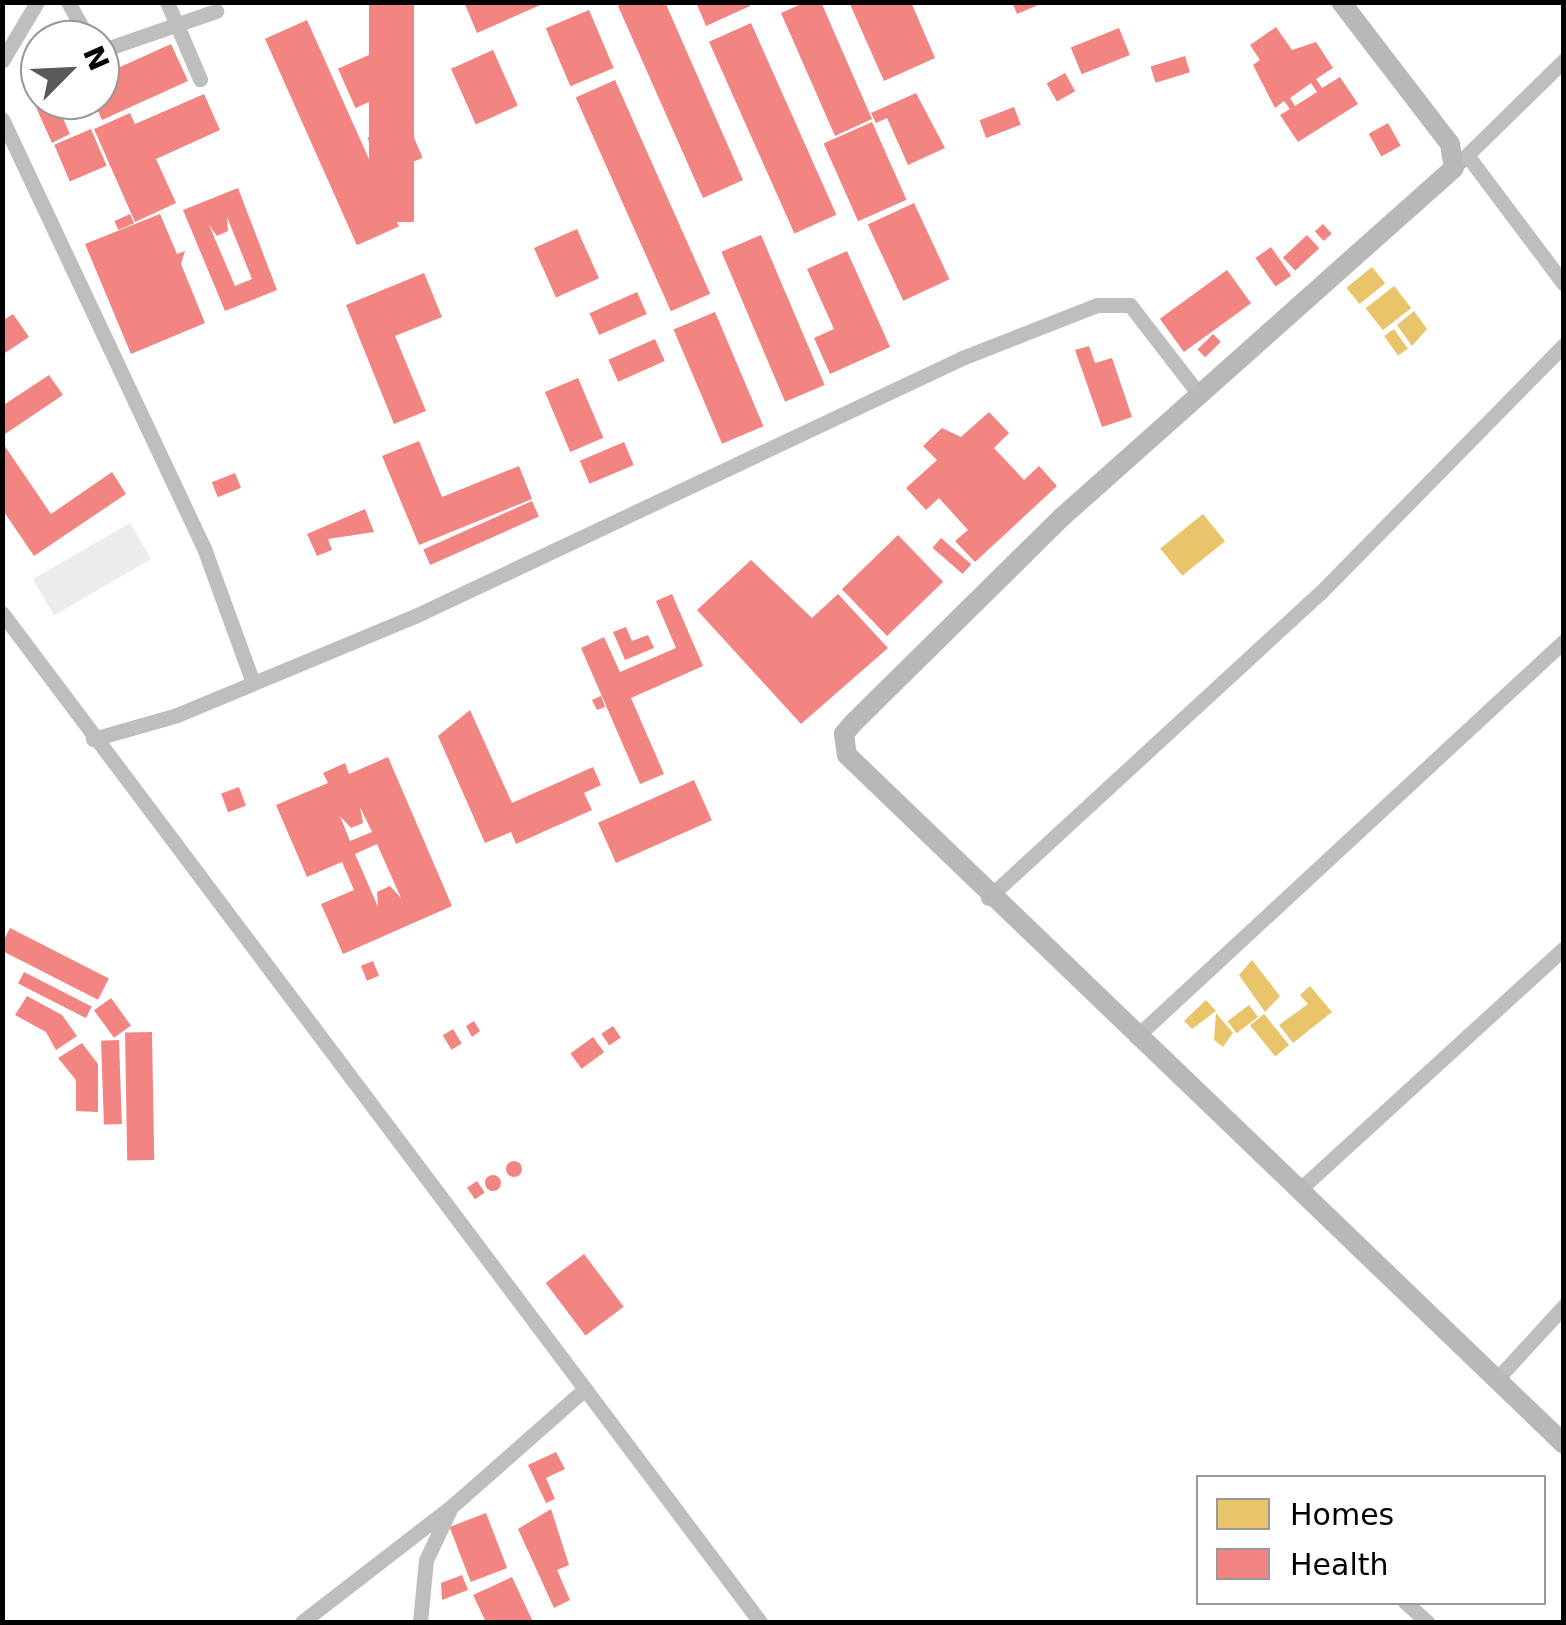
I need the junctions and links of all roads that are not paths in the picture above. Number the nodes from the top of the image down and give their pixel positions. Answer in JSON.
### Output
{"nodes":[{"id":1,"x":36,"y":2,"type":"edge"},
{"id":2,"x":166,"y":2,"type":"edge"},
{"id":3,"x":1341,"y":2,"type":"edge"},
{"id":4,"x":216,"y":11,"type":"dead end"},
{"id":5,"x":180,"y":29,"type":"junction"},
{"id":6,"x":120,"y":46,"type":"edge"},
{"id":7,"x":2,"y":60,"type":"edge"},
{"id":8,"x":1564,"y":60,"type":"edge"},
{"id":9,"x":1552,"y":77,"type":"junction"},
{"id":10,"x":200,"y":79,"type":"dead end"},
{"id":11,"x":1564,"y":90,"type":"edge"},
{"id":12,"x":2,"y":119,"type":"edge"},
{"id":13,"x":1461,"y":162,"type":"junction"},
{"id":14,"x":1564,"y":284,"type":"edge"},
{"id":15,"x":1564,"y":345,"type":"edge"},
{"id":16,"x":1198,"y":393,"type":"junction"},
{"id":17,"x":2,"y":614,"type":"edge"},
{"id":18,"x":1564,"y":641,"type":"edge"},
{"id":19,"x":252,"y":683,"type":"junction"},
{"id":20,"x":93,"y":739,"type":"junction"},
{"id":21,"x":988,"y":898,"type":"junction"},
{"id":22,"x":1564,"y":948,"type":"edge"},
{"id":23,"x":1136,"y":1037,"type":"junction"},
{"id":24,"x":1299,"y":1190,"type":"junction"},
{"id":25,"x":1564,"y":1306,"type":"edge"},
{"id":26,"x":1495,"y":1381,"type":"junction"},
{"id":27,"x":585,"y":1389,"type":"junction"},
{"id":28,"x":1564,"y":1444,"type":"edge"},
{"id":29,"x":452,"y":1506,"type":"junction"},
{"id":30,"x":302,"y":1622,"type":"edge"},
{"id":31,"x":420,"y":1622,"type":"edge"},
{"id":32,"x":760,"y":1622,"type":"edge"}],
"edges":[{"from":1,"to":7,"type":"street"},
{"from":2,"to":5,"type":"street"},
{"from":3,"to":13,"type":"main road"},
{"from":4,"to":5,"type":"street"},
{"from":5,"to":6,"type":"street"},
{"from":5,"to":10,"type":"street"},
{"from":8,"to":9,"type":"street"},
{"from":9,"to":11,"type":"street"},
{"from":9,"to":13,"type":"street"},
{"from":12,"to":19,"type":"street"},
{"from":13,"to":14,"type":"street"},
{"from":13,"to":16,"type":"main road"},
{"from":15,"to":21,"type":"street"},
{"from":16,"to":19,"type":"street"},
{"from":16,"to":21,"type":"main road"},
{"from":17,"to":20,"type":"street"},
{"from":18,"to":23,"type":"street"},
{"from":19,"to":20,"type":"street"},
{"from":20,"to":27,"type":"street"},
{"from":21,"to":23,"type":"main road"},
{"from":22,"to":24,"type":"street"},
{"from":23,"to":24,"type":"main road"},
{"from":24,"to":26,"type":"main road"},
{"from":25,"to":26,"type":"street"},
{"from":26,"to":28,"type":"main road"},
{"from":27,"to":29,"type":"street"},
{"from":27,"to":32,"type":"street"},
{"from":29,"to":30,"type":"street"},
{"from":29,"to":31,"type":"street"}]}
